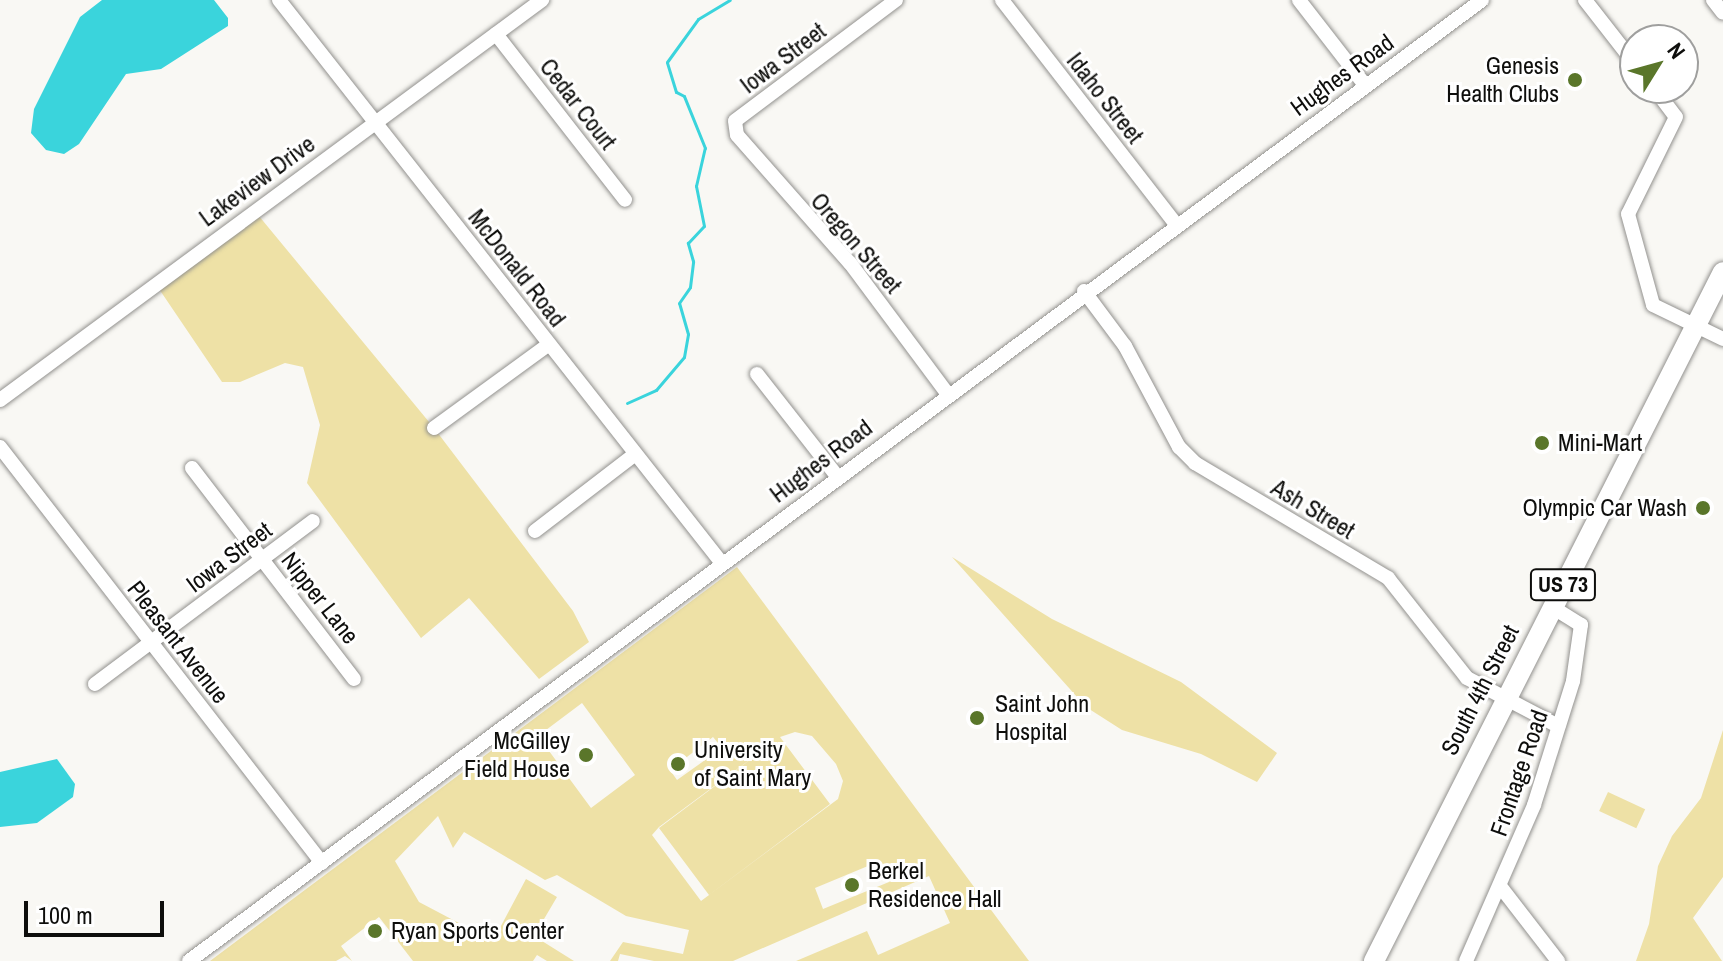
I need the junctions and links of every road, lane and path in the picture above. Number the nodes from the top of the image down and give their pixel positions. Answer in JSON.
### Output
{"nodes":[{"id":1,"x":279,"y":0,"type":"edge"},
{"id":2,"x":542,"y":0,"type":"edge"},
{"id":3,"x":896,"y":0,"type":"edge"},
{"id":4,"x":1002,"y":0,"type":"edge"},
{"id":5,"x":1299,"y":0,"type":"edge"},
{"id":6,"x":1482,"y":0,"type":"edge"},
{"id":7,"x":1585,"y":0,"type":"edge"},
{"id":8,"x":1713,"y":0,"type":"edge"},
{"id":9,"x":1463,"y":6,"type":"edge"},
{"id":10,"x":1723,"y":13,"type":"edge"},
{"id":11,"x":496,"y":34,"type":"junction"},
{"id":12,"x":1619,"y":44,"type":"edge"},
{"id":13,"x":1365,"y":85,"type":"junction"},
{"id":14,"x":1666,"y":104,"type":"edge"},
{"id":15,"x":735,"y":121,"type":"joint"},
{"id":16,"x":375,"y":123,"type":"junction"},
{"id":17,"x":625,"y":200,"type":"dead end"},
{"id":18,"x":1175,"y":223,"type":"junction"},
{"id":19,"x":1723,"y":272,"type":"edge"},
{"id":20,"x":1084,"y":291,"type":"junction"},
{"id":21,"x":1695,"y":325,"type":"junction"},
{"id":22,"x":1723,"y":339,"type":"edge"},
{"id":23,"x":549,"y":344,"type":"junction"},
{"id":24,"x":757,"y":374,"type":"dead end"},
{"id":25,"x":947,"y":393,"type":"junction"},
{"id":26,"x":0,"y":400,"type":"edge"},
{"id":27,"x":434,"y":428,"type":"dead end"},
{"id":28,"x":0,"y":447,"type":"edge"},
{"id":29,"x":634,"y":455,"type":"junction"},
{"id":30,"x":192,"y":468,"type":"dead end"},
{"id":31,"x":837,"y":476,"type":"junction"},
{"id":32,"x":313,"y":521,"type":"dead end"},
{"id":33,"x":535,"y":531,"type":"dead end"},
{"id":34,"x":262,"y":559,"type":"junction"},
{"id":35,"x":721,"y":562,"type":"junction"},
{"id":36,"x":1552,"y":607,"type":"junction"},
{"id":37,"x":151,"y":643,"type":"junction"},
{"id":38,"x":354,"y":679,"type":"dead end"},
{"id":39,"x":95,"y":684,"type":"dead end"},
{"id":40,"x":1504,"y":699,"type":"junction"},
{"id":41,"x":1558,"y":726,"type":"junction"},
{"id":42,"x":322,"y":863,"type":"junction"},
{"id":43,"x":1500,"y":886,"type":"junction"},
{"id":44,"x":189,"y":961,"type":"edge"},
{"id":45,"x":1374,"y":961,"type":"edge"},
{"id":46,"x":1466,"y":961,"type":"edge"},
{"id":47,"x":1558,"y":961,"type":"edge"}],
"edges":[{"from":1,"to":16,"type":"street","name":"McDonald Road"},
{"from":2,"to":11,"type":"street","name":"Lakeview Drive"},
{"from":3,"to":15,"type":"street","name":"Iowa Street"},
{"from":4,"to":18,"type":"street","name":"Idaho Street"},
{"from":5,"to":13,"type":"street"},
{"from":6,"to":9,"type":"street","name":"Hughes Road"},
{"from":7,"to":12,"type":"street"},
{"from":8,"to":10,"type":"street"},
{"from":9,"to":13,"type":"street","name":"Hughes Road"},
{"from":11,"to":16,"type":"street","name":"Lakeview Drive"},
{"from":11,"to":17,"type":"street","name":"Cedar Court"},
{"from":13,"to":18,"type":"street","name":"Hughes Road"},
{"from":14,"to":21,"type":"street"},
{"from":15,"to":25,"type":"street","name":"Oregon Street"},
{"from":16,"to":23,"type":"street","name":"McDonald Road"},
{"from":16,"to":26,"type":"street","name":"Lakeview Drive"},
{"from":18,"to":20,"type":"street","name":"Hughes Road"},
{"from":19,"to":21,"type":"highway","name":"South 4th Street","number":"US 73"},
{"from":20,"to":25,"type":"street","name":"Hughes Road"},
{"from":20,"to":40,"type":"street","name":"Ash Street"},
{"from":21,"to":22,"type":"street"},
{"from":21,"to":36,"type":"highway","name":"South 4th Street","number":"US 73"},
{"from":23,"to":27,"type":"street"},
{"from":23,"to":29,"type":"street","name":"McDonald Road"},
{"from":24,"to":31,"type":"street"},
{"from":25,"to":31,"type":"street","name":"Hughes Road"},
{"from":28,"to":37,"type":"street","name":"Pleasant Avenue"},
{"from":29,"to":33,"type":"street"},
{"from":29,"to":35,"type":"street","name":"McDonald Road"},
{"from":30,"to":34,"type":"street","name":"Nipper Lane"},
{"from":31,"to":35,"type":"street","name":"Hughes Road"},
{"from":32,"to":34,"type":"street","name":"Iowa Street"},
{"from":34,"to":37,"type":"street","name":"Iowa Street"},
{"from":34,"to":38,"type":"street","name":"Nipper Lane"},
{"from":35,"to":42,"type":"street","name":"Hughes Road"},
{"from":36,"to":40,"type":"highway","name":"South 4th Street","number":"US 73"},
{"from":36,"to":41,"type":"street","name":"Frontage Road"},
{"from":37,"to":39,"type":"street","name":"Iowa Street"},
{"from":37,"to":42,"type":"street","name":"Pleasant Avenue"},
{"from":40,"to":41,"type":"street","name":"Ash Street"},
{"from":40,"to":45,"type":"highway","name":"South 4th Street","number":"US 73"},
{"from":41,"to":43,"type":"street","name":"Frontage Road"},
{"from":42,"to":44,"type":"street","name":"Hughes Road"},
{"from":43,"to":46,"type":"street","name":"Frontage Road"},
{"from":43,"to":47,"type":"street"}]}
